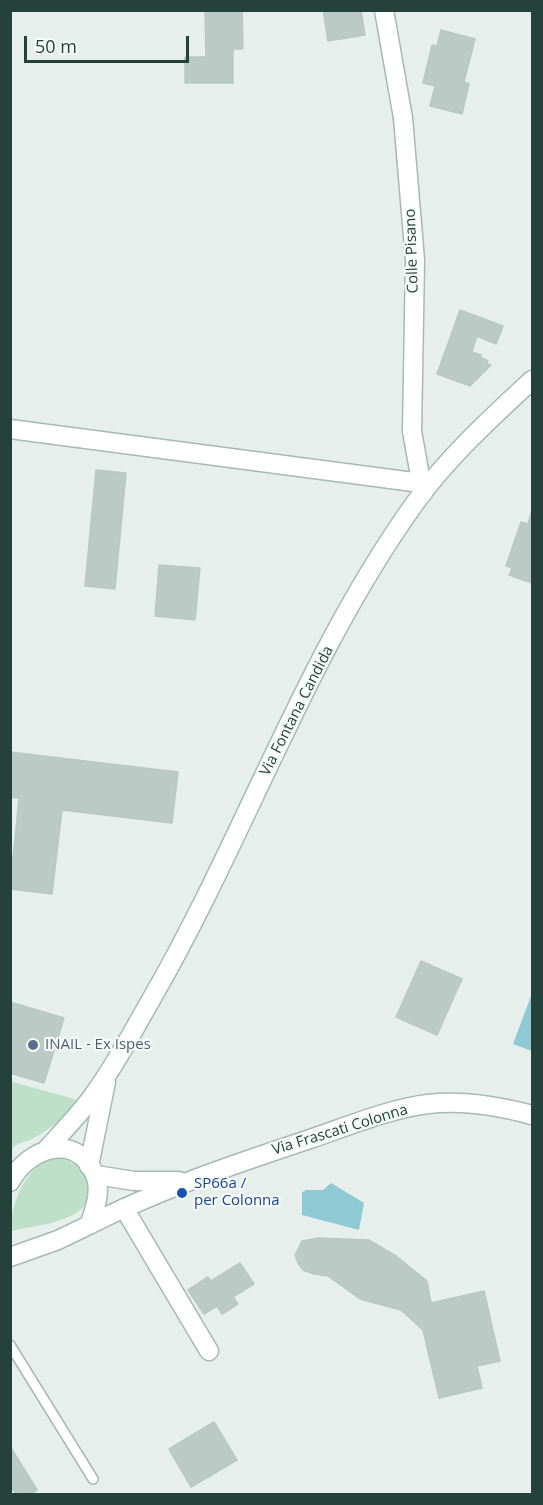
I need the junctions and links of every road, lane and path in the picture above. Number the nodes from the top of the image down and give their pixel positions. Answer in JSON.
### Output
{"nodes":[{"id":1,"x":384,"y":10,"type":"edge"},
{"id":2,"x":532,"y":380,"type":"edge"},
{"id":3,"x":10,"y":429,"type":"edge"},
{"id":4,"x":422,"y":488,"type":"junction"},
{"id":5,"x":108,"y":1074,"type":"junction"},
{"id":6,"x":532,"y":1115,"type":"edge"},
{"id":7,"x":47,"y":1149,"type":"junction"},
{"id":8,"x":92,"y":1170,"type":"junction"},
{"id":9,"x":187,"y":1181,"type":"junction"},
{"id":10,"x":10,"y":1182,"type":"edge"},
{"id":11,"x":123,"y":1208,"type":"junction"},
{"id":12,"x":89,"y":1225,"type":"junction"},
{"id":13,"x":10,"y":1257,"type":"edge"},
{"id":14,"x":10,"y":1345,"type":"edge"},
{"id":15,"x":209,"y":1351,"type":"dead end"},
{"id":16,"x":93,"y":1479,"type":"dead end"}],
"edges":[{"from":1,"to":4,"type":"street","name":"Colle Pisano"},
{"from":2,"to":4,"type":"street","name":"Via Fontana Candida"},
{"from":3,"to":4,"type":"street"},
{"from":4,"to":5,"type":"street","name":"Via Fontana Candida"},
{"from":5,"to":7,"type":"street","name":"Via Fontana Candida"},
{"from":5,"to":8,"type":"street","name":"Via Fontana Candida"},
{"from":6,"to":9,"type":"street","name":"Via Frascati Colonna"},
{"from":7,"to":8,"type":"street","name":"Via Frascati Colonna"},
{"from":7,"to":10,"type":"street"},
{"from":8,"to":9,"type":"street","name":"Via Frascati Colonna"},
{"from":8,"to":12,"type":"street"},
{"from":9,"to":11,"type":"street","name":"Via Frascati Colonna"},
{"from":11,"to":12,"type":"street","name":"Via Frascati Colonna"},
{"from":11,"to":15,"type":"street"},
{"from":12,"to":13,"type":"street","name":"Via Frascati Colonna"},
{"from":14,"to":16,"type":"lane"}]}
